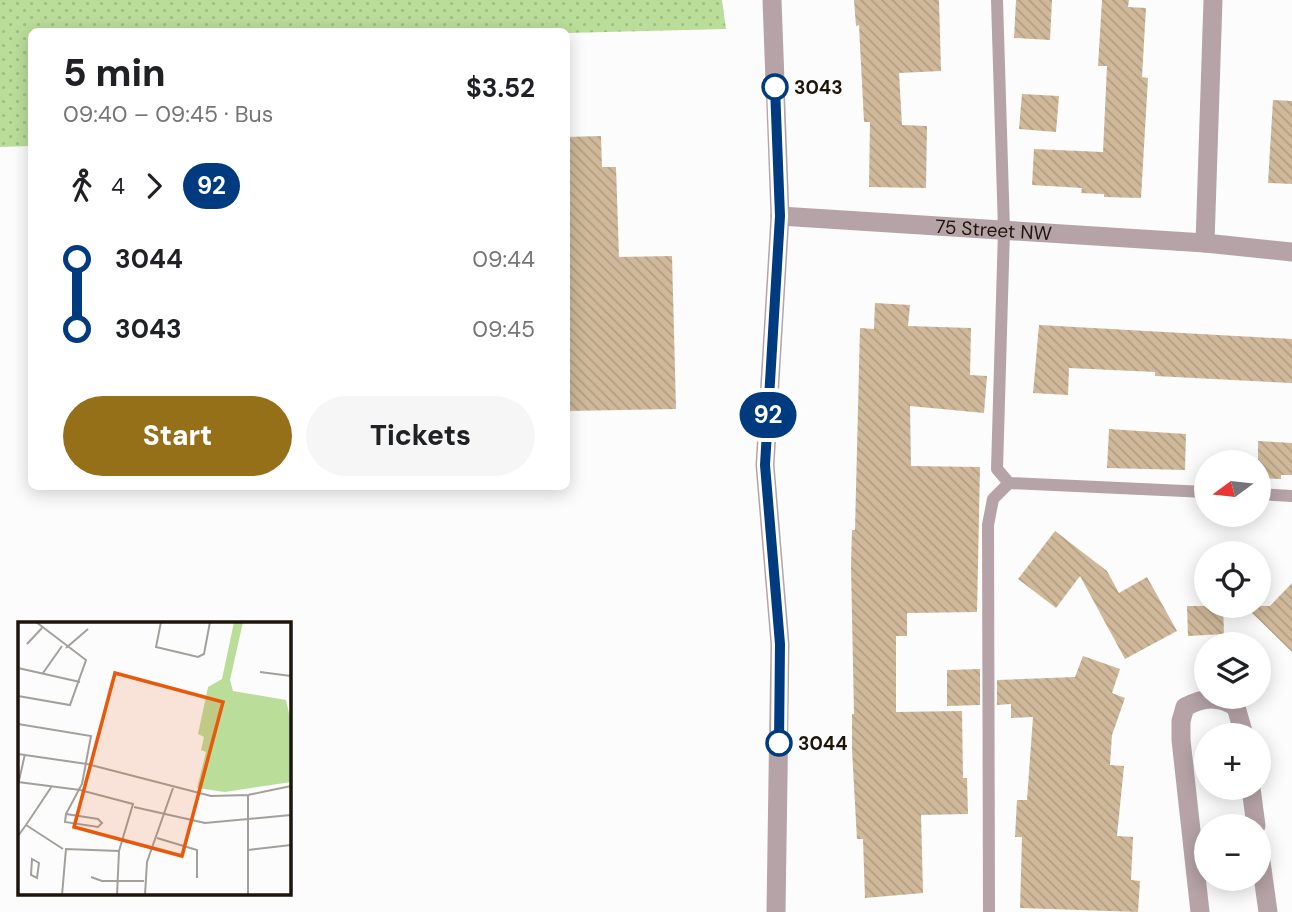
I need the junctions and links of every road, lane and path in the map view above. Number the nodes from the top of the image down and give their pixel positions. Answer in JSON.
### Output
{"nodes":[{"id":1,"x":772,"y":0,"type":"edge"},
{"id":2,"x":997,"y":0,"type":"edge"},
{"id":3,"x":1213,"y":0,"type":"edge"},
{"id":4,"x":780,"y":216,"type":"junction"},
{"id":5,"x":1004,"y":230,"type":"junction"},
{"id":6,"x":1205,"y":243,"type":"junction"},
{"id":7,"x":1292,"y":252,"type":"edge"},
{"id":8,"x":1009,"y":483,"type":"junction"},
{"id":9,"x":1194,"y":491,"type":"edge"},
{"id":10,"x":1271,"y":495,"type":"edge"},
{"id":11,"x":1292,"y":496,"type":"edge"},
{"id":12,"x":1241,"y":723,"type":"edge"},
{"id":13,"x":1265,"y":891,"type":"edge"},
{"id":14,"x":776,"y":912,"type":"edge"},
{"id":15,"x":989,"y":912,"type":"edge"},
{"id":16,"x":1200,"y":912,"type":"edge"},
{"id":17,"x":1268,"y":912,"type":"edge"}],
"edges":[{"from":1,"to":4,"type":"street"},
{"from":2,"to":5,"type":"lane"},
{"from":3,"to":6,"type":"street"},
{"from":4,"to":5,"type":"street","name":"75 Street NW"},
{"from":4,"to":14,"type":"street"},
{"from":5,"to":6,"type":"street","name":"75 Street NW"},
{"from":5,"to":8,"type":"lane"},
{"from":6,"to":7,"type":"street","name":"75 Street NW"},
{"from":8,"to":9,"type":"lane"},
{"from":8,"to":15,"type":"lane"},
{"from":10,"to":11,"type":"lane"},
{"from":12,"to":16,"type":"street"},
{"from":13,"to":17,"type":"street"}]}
